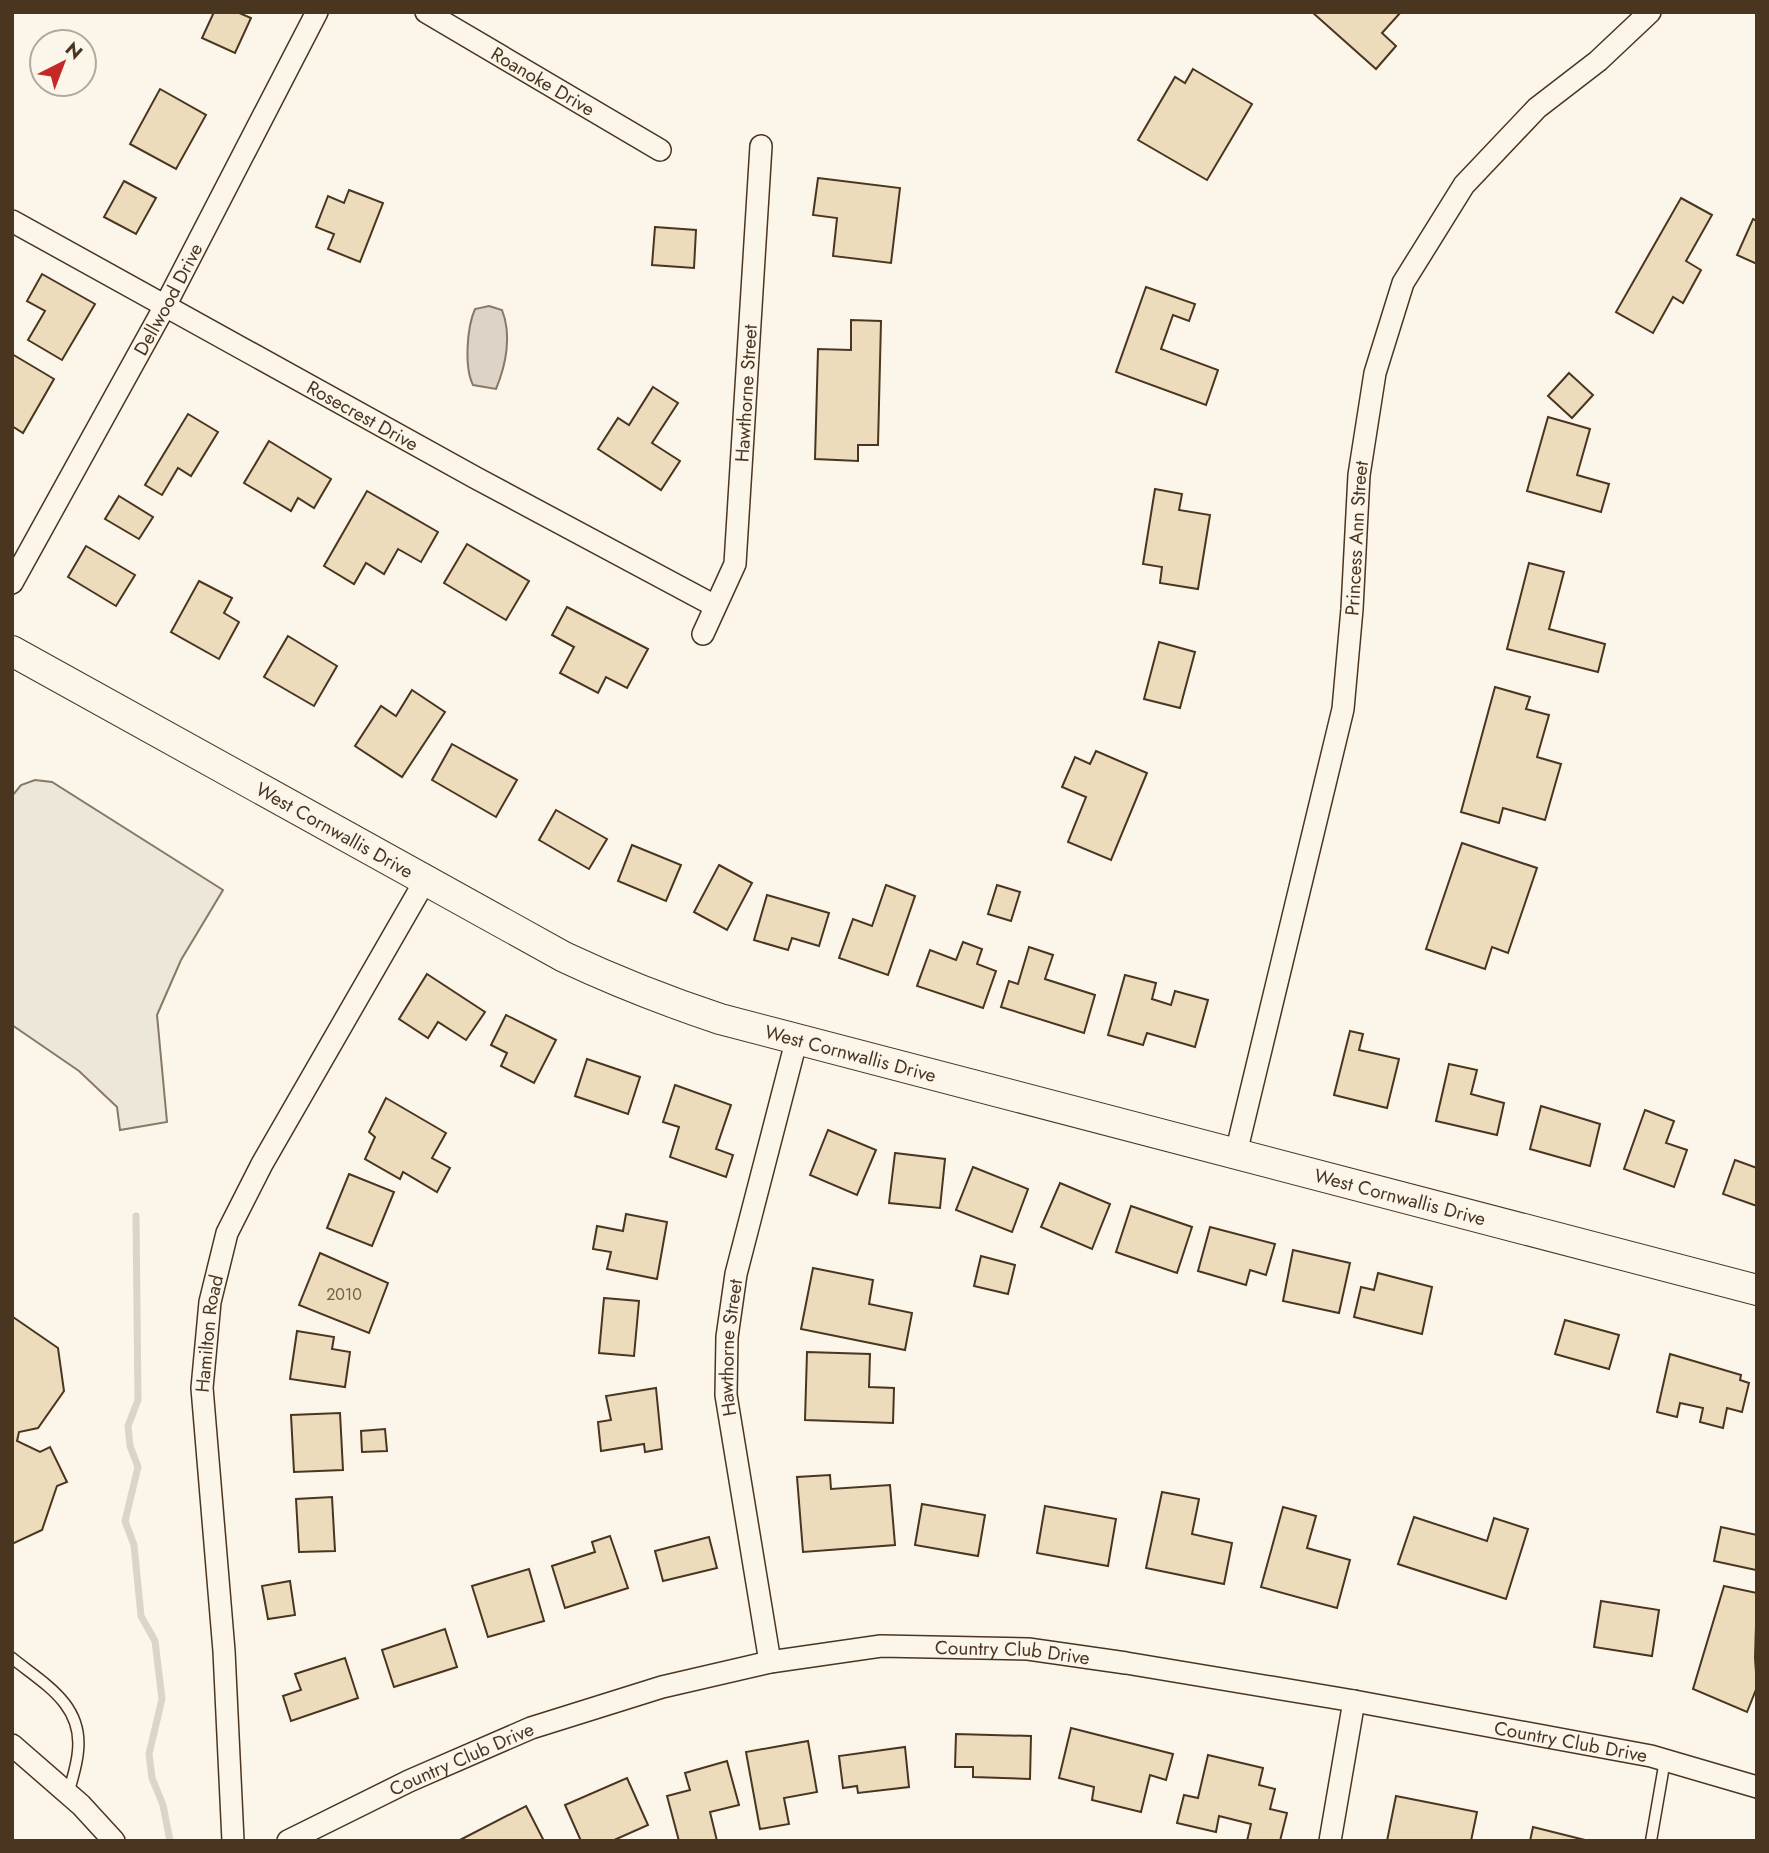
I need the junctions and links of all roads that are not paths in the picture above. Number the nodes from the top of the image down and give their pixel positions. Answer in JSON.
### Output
{"nodes":[{"id":1,"x":317,"y":12,"type":"edge"},
{"id":2,"x":426,"y":12,"type":"edge"},
{"id":3,"x":1650,"y":12,"type":"edge"},
{"id":4,"x":761,"y":146,"type":"dead end"},
{"id":5,"x":660,"y":150,"type":"dead end"},
{"id":6,"x":12,"y":221,"type":"edge"},
{"id":7,"x":165,"y":306,"type":"junction"},
{"id":8,"x":12,"y":583,"type":"edge"},
{"id":9,"x":715,"y":606,"type":"junction"},
{"id":10,"x":703,"y":634,"type":"dead end"},
{"id":11,"x":12,"y":650,"type":"edge"},
{"id":12,"x":426,"y":879,"type":"junction"},
{"id":13,"x":797,"y":1038,"type":"junction"},
{"id":14,"x":1236,"y":1153,"type":"junction"},
{"id":15,"x":1757,"y":1290,"type":"edge"},
{"id":16,"x":12,"y":1658,"type":"edge"},
{"id":17,"x":770,"y":1662,"type":"junction"},
{"id":18,"x":1354,"y":1701,"type":"junction"},
{"id":19,"x":12,"y":1745,"type":"edge"},
{"id":20,"x":1665,"y":1760,"type":"junction"},
{"id":21,"x":1757,"y":1787,"type":"edge"},
{"id":22,"x":68,"y":1794,"type":"junction"},
{"id":23,"x":114,"y":1841,"type":"edge"},
{"id":24,"x":233,"y":1841,"type":"edge"},
{"id":25,"x":288,"y":1841,"type":"edge"},
{"id":26,"x":1330,"y":1841,"type":"edge"},
{"id":27,"x":1651,"y":1841,"type":"edge"}],
"edges":[{"from":1,"to":7,"type":"street","name":"Dellwood Drive"},
{"from":2,"to":5,"type":"street","name":"Roanoke Drive"},
{"from":3,"to":14,"type":"street","name":"Princess Ann Street"},
{"from":4,"to":9,"type":"street","name":"Hawthorne Street"},
{"from":6,"to":7,"type":"street","name":"Rosecrest Drive"},
{"from":7,"to":8,"type":"street","name":"Dellwood Drive"},
{"from":7,"to":9,"type":"street","name":"Rosecrest Drive"},
{"from":9,"to":10,"type":"street","name":"Hawthorne Street"},
{"from":11,"to":12,"type":"street","name":"West Cornwallis Drive"},
{"from":12,"to":13,"type":"street","name":"West Cornwallis Drive"},
{"from":12,"to":24,"type":"street","name":"Hamilton Road"},
{"from":13,"to":14,"type":"street","name":"West Cornwallis Drive"},
{"from":13,"to":17,"type":"street","name":"Hawthorne Street"},
{"from":14,"to":15,"type":"street","name":"West Cornwallis Drive"},
{"from":16,"to":22,"type":"lane"},
{"from":17,"to":18,"type":"street","name":"Country Club Drive"},
{"from":17,"to":25,"type":"street","name":"Country Club Drive"},
{"from":18,"to":20,"type":"street","name":"Country Club Drive"},
{"from":18,"to":26,"type":"street"},
{"from":19,"to":22,"type":"street"},
{"from":20,"to":21,"type":"street","name":"Country Club Drive"},
{"from":20,"to":27,"type":"lane"},
{"from":22,"to":23,"type":"street"}]}
